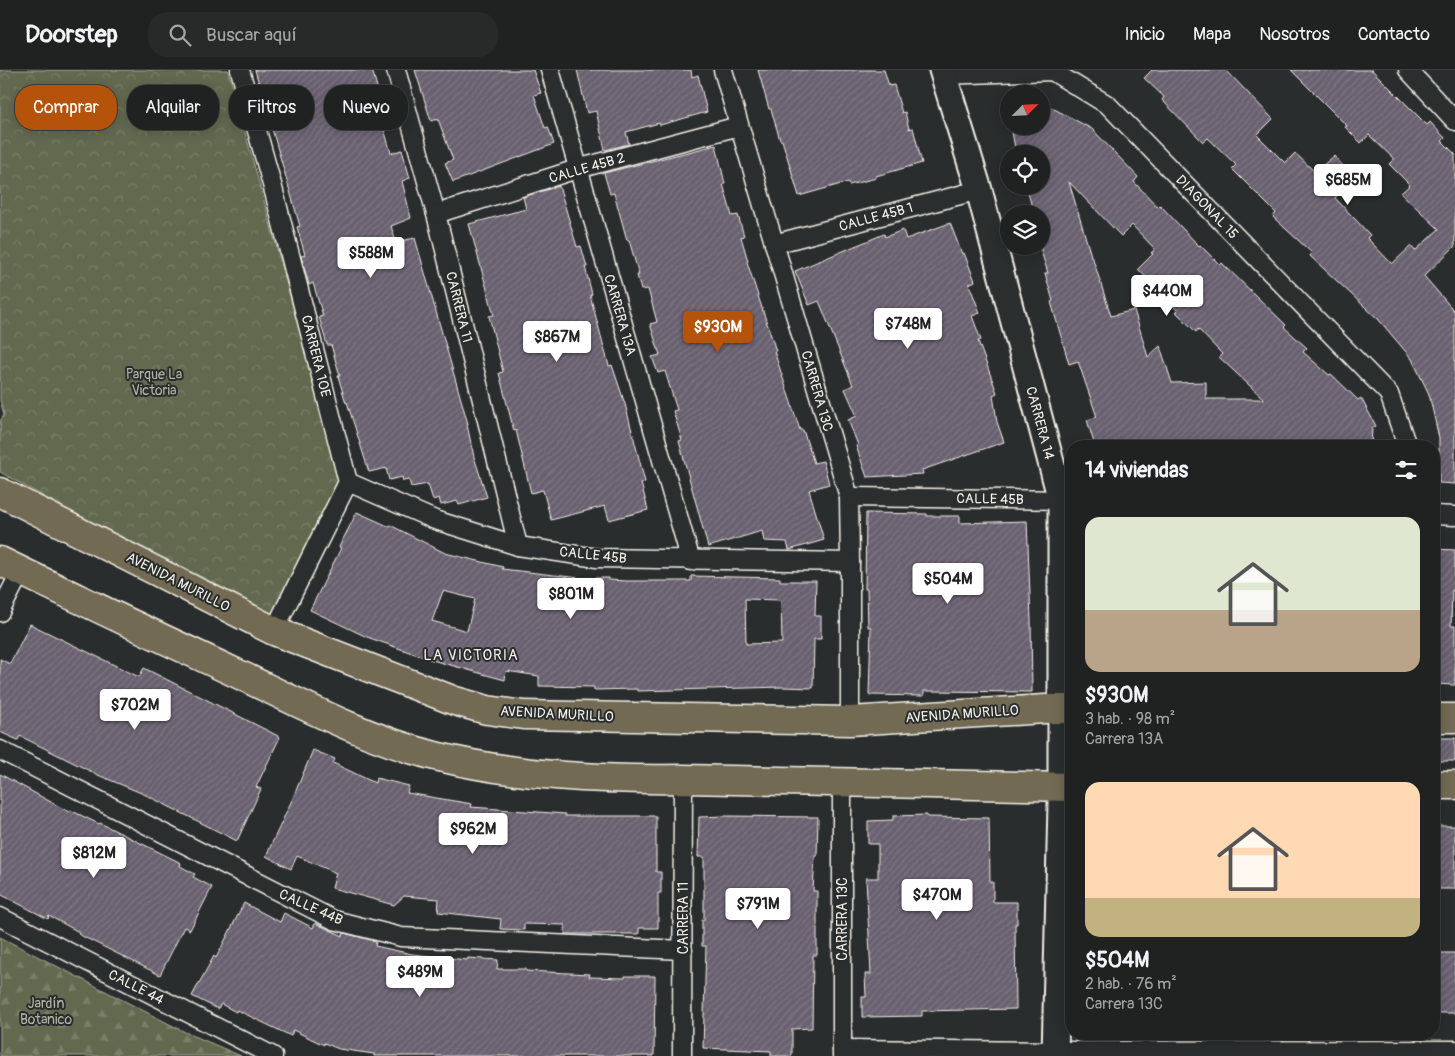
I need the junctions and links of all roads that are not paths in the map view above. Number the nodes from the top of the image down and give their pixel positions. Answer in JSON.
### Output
{"nodes":[{"id":1,"x":240,"y":70,"type":"edge"},
{"id":2,"x":396,"y":70,"type":"edge"},
{"id":3,"x":550,"y":70,"type":"edge"},
{"id":4,"x":723,"y":70,"type":"edge"},
{"id":5,"x":1408,"y":70,"type":"edge"},
{"id":6,"x":943,"y":73,"type":"edge"},
{"id":7,"x":1455,"y":121,"type":"edge"},
{"id":8,"x":740,"y":126,"type":"junction"},
{"id":9,"x":577,"y":170,"type":"junction"},
{"id":10,"x":979,"y":190,"type":"junction"},
{"id":11,"x":436,"y":214,"type":"junction"},
{"id":12,"x":774,"y":244,"type":"junction"},
{"id":13,"x":1405,"y":440,"type":"edge"},
{"id":14,"x":348,"y":482,"type":"junction"},
{"id":15,"x":0,"y":492,"type":"edge"},
{"id":16,"x":1065,"y":496,"type":"edge"},
{"id":17,"x":849,"y":497,"type":"junction"},
{"id":18,"x":1065,"y":500,"type":"edge"},
{"id":19,"x":1440,"y":515,"type":"edge"},
{"id":20,"x":1455,"y":516,"type":"edge"},
{"id":21,"x":518,"y":546,"type":"junction"},
{"id":22,"x":691,"y":560,"type":"junction"},
{"id":23,"x":850,"y":562,"type":"junction"},
{"id":24,"x":10,"y":566,"type":"edge"},
{"id":25,"x":0,"y":612,"type":"edge"},
{"id":26,"x":274,"y":631,"type":"junction"},
{"id":27,"x":1065,"y":709,"type":"edge"},
{"id":28,"x":1440,"y":718,"type":"edge"},
{"id":29,"x":1455,"y":718,"type":"edge"},
{"id":30,"x":850,"y":721,"type":"junction"},
{"id":31,"x":0,"y":750,"type":"edge"},
{"id":32,"x":683,"y":779,"type":"junction"},
{"id":33,"x":842,"y":782,"type":"junction"},
{"id":34,"x":1440,"y":785,"type":"edge"},
{"id":35,"x":1455,"y":786,"type":"edge"},
{"id":36,"x":1065,"y":787,"type":"edge"},
{"id":37,"x":1065,"y":811,"type":"edge"},
{"id":38,"x":0,"y":917,"type":"edge"},
{"id":39,"x":683,"y":950,"type":"junction"},
{"id":40,"x":1455,"y":1050,"type":"edge"},
{"id":41,"x":842,"y":1052,"type":"edge"},
{"id":42,"x":1055,"y":1053,"type":"edge"},
{"id":43,"x":273,"y":1056,"type":"edge"},
{"id":44,"x":682,"y":1056,"type":"edge"}],
"edges":[{"from":1,"to":14,"type":"street","name":"CARRERA 10E"},
{"from":2,"to":11,"type":"street","name":"CARRERA 11"},
{"from":3,"to":9,"type":"street","name":"CARRERA 13A"},
{"from":4,"to":8,"type":"street","name":"CARRERA 13C"},
{"from":5,"to":7,"type":"street"},
{"from":6,"to":10,"type":"street","name":"CARRERA 14"},
{"from":6,"to":13,"type":"street","name":"DIAGONAL 15"},
{"from":8,"to":9,"type":"street","name":"CALLE 45B 2"},
{"from":8,"to":12,"type":"street","name":"CARRERA 13C"},
{"from":9,"to":11,"type":"street","name":"CALLE 45B 2"},
{"from":9,"to":22,"type":"street","name":"CARRERA 13A"},
{"from":10,"to":12,"type":"street","name":"CALLE 45B 1"},
{"from":10,"to":16,"type":"street","name":"CARRERA 14"},
{"from":11,"to":21,"type":"street","name":"CARRERA 11"},
{"from":12,"to":17,"type":"street","name":"CARRERA 13C"},
{"from":14,"to":21,"type":"street","name":"CALLE 45B"},
{"from":14,"to":26,"type":"street"},
{"from":15,"to":26,"type":"main road","name":"AVENIDA MURILLO"},
{"from":17,"to":18,"type":"street","name":"CALLE 45B"},
{"from":17,"to":23,"type":"street","name":"CARRERA 13C"},
{"from":19,"to":20,"type":"street"},
{"from":21,"to":22,"type":"street","name":"CALLE 45B"},
{"from":22,"to":23,"type":"street","name":"CALLE 45B"},
{"from":23,"to":30,"type":"street","name":"CARRERA 13C"},
{"from":24,"to":25,"type":"street"},
{"from":24,"to":32,"type":"main road"},
{"from":26,"to":30,"type":"main road","name":"AVENIDA MURILLO"},
{"from":27,"to":30,"type":"main road","name":"AVENIDA MURILLO"},
{"from":28,"to":29,"type":"main road"},
{"from":31,"to":39,"type":"street","name":"CALLE 44B"},
{"from":32,"to":33,"type":"main road"},
{"from":32,"to":39,"type":"street","name":"CARRERA 11"},
{"from":33,"to":36,"type":"main road"},
{"from":33,"to":41,"type":"street","name":"CARRERA 13C"},
{"from":34,"to":35,"type":"main road"},
{"from":37,"to":42,"type":"street","name":"CARRERA 14"},
{"from":38,"to":43,"type":"street","name":"CALLE 44"},
{"from":39,"to":44,"type":"street","name":"CARRERA 11"},
{"from":40,"to":42,"type":"street"},
{"from":41,"to":42,"type":"street"}]}
